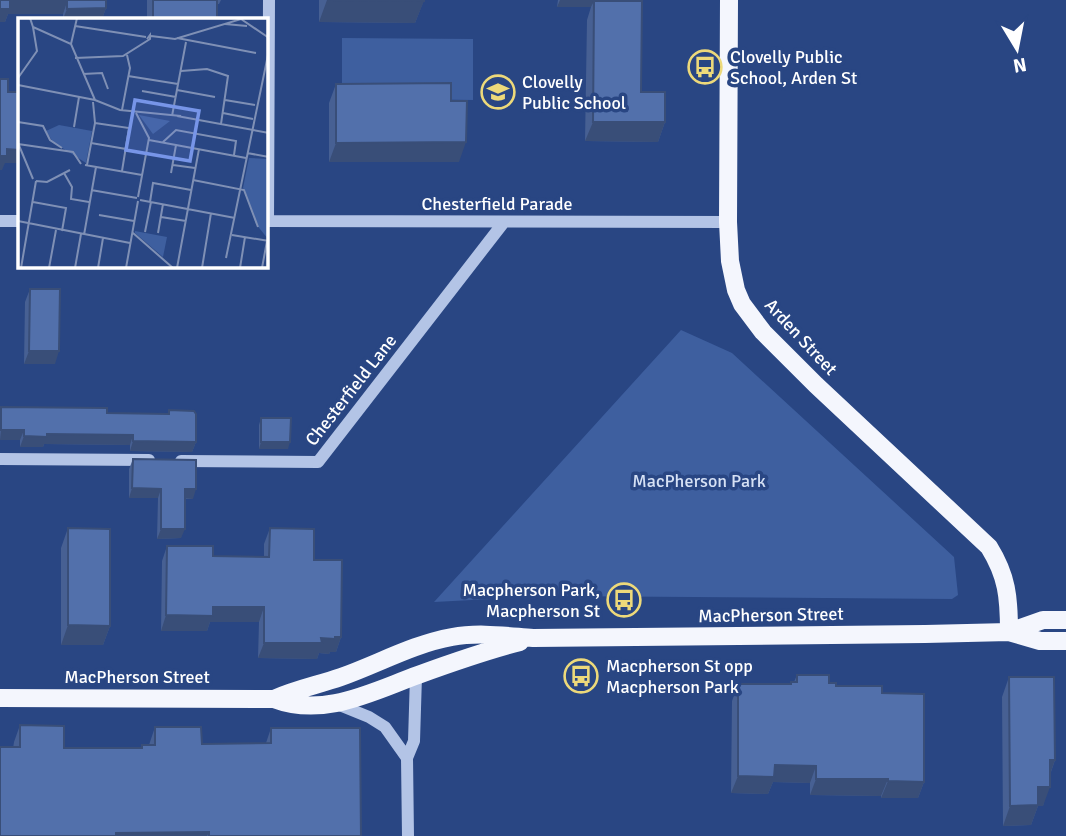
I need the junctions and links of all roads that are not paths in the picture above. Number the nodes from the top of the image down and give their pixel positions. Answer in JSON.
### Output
{"nodes":[{"id":1,"x":269,"y":0,"type":"edge"},
{"id":2,"x":729,"y":0,"type":"edge"},
{"id":3,"x":268,"y":110,"type":"edge"},
{"id":4,"x":0,"y":221,"type":"edge"},
{"id":5,"x":18,"y":221,"type":"edge"},
{"id":6,"x":268,"y":221,"type":"edge"},
{"id":7,"x":504,"y":222,"type":"junction"},
{"id":8,"x":728,"y":222,"type":"junction"},
{"id":9,"x":0,"y":459,"type":"edge"},
{"id":10,"x":1066,"y":620,"type":"edge"},
{"id":11,"x":1009,"y":632,"type":"junction"},
{"id":12,"x":533,"y":638,"type":"junction"},
{"id":13,"x":1066,"y":641,"type":"edge"},
{"id":14,"x":402,"y":652,"type":"junction"},
{"id":15,"x":416,"y":676,"type":"junction"},
{"id":16,"x":0,"y":698,"type":"edge"},
{"id":17,"x":274,"y":699,"type":"junction"},
{"id":18,"x":337,"y":704,"type":"junction"},
{"id":19,"x":407,"y":758,"type":"junction"},
{"id":20,"x":408,"y":836,"type":"edge"}],
"edges":[{"from":1,"to":3,"type":"street"},
{"from":2,"to":8,"type":"main road","name":"Arden Street"},
{"from":4,"to":5,"type":"street"},
{"from":6,"to":7,"type":"street","name":"Chesterfield Parade"},
{"from":7,"to":8,"type":"street","name":"Chesterfield Parade"},
{"from":7,"to":9,"type":"street","name":"Chesterfield Lane"},
{"from":8,"to":11,"type":"main road","name":"Arden Street"},
{"from":10,"to":11,"type":"main road","name":"MacPherson Street"},
{"from":11,"to":12,"type":"main road","name":"MacPherson Street"},
{"from":11,"to":13,"type":"main road","name":"MacPherson Street"},
{"from":12,"to":14,"type":"main road","name":"MacPherson Street"},
{"from":12,"to":15,"type":"main road","name":"MacPherson Street"},
{"from":14,"to":15,"type":"main road"},
{"from":14,"to":17,"type":"main road","name":"MacPherson Street"},
{"from":15,"to":18,"type":"main road","name":"MacPherson Street"},
{"from":15,"to":19,"type":"street"},
{"from":16,"to":17,"type":"main road","name":"MacPherson Street"},
{"from":17,"to":18,"type":"main road","name":"MacPherson Street"},
{"from":18,"to":19,"type":"street"},
{"from":19,"to":20,"type":"street"}]}
